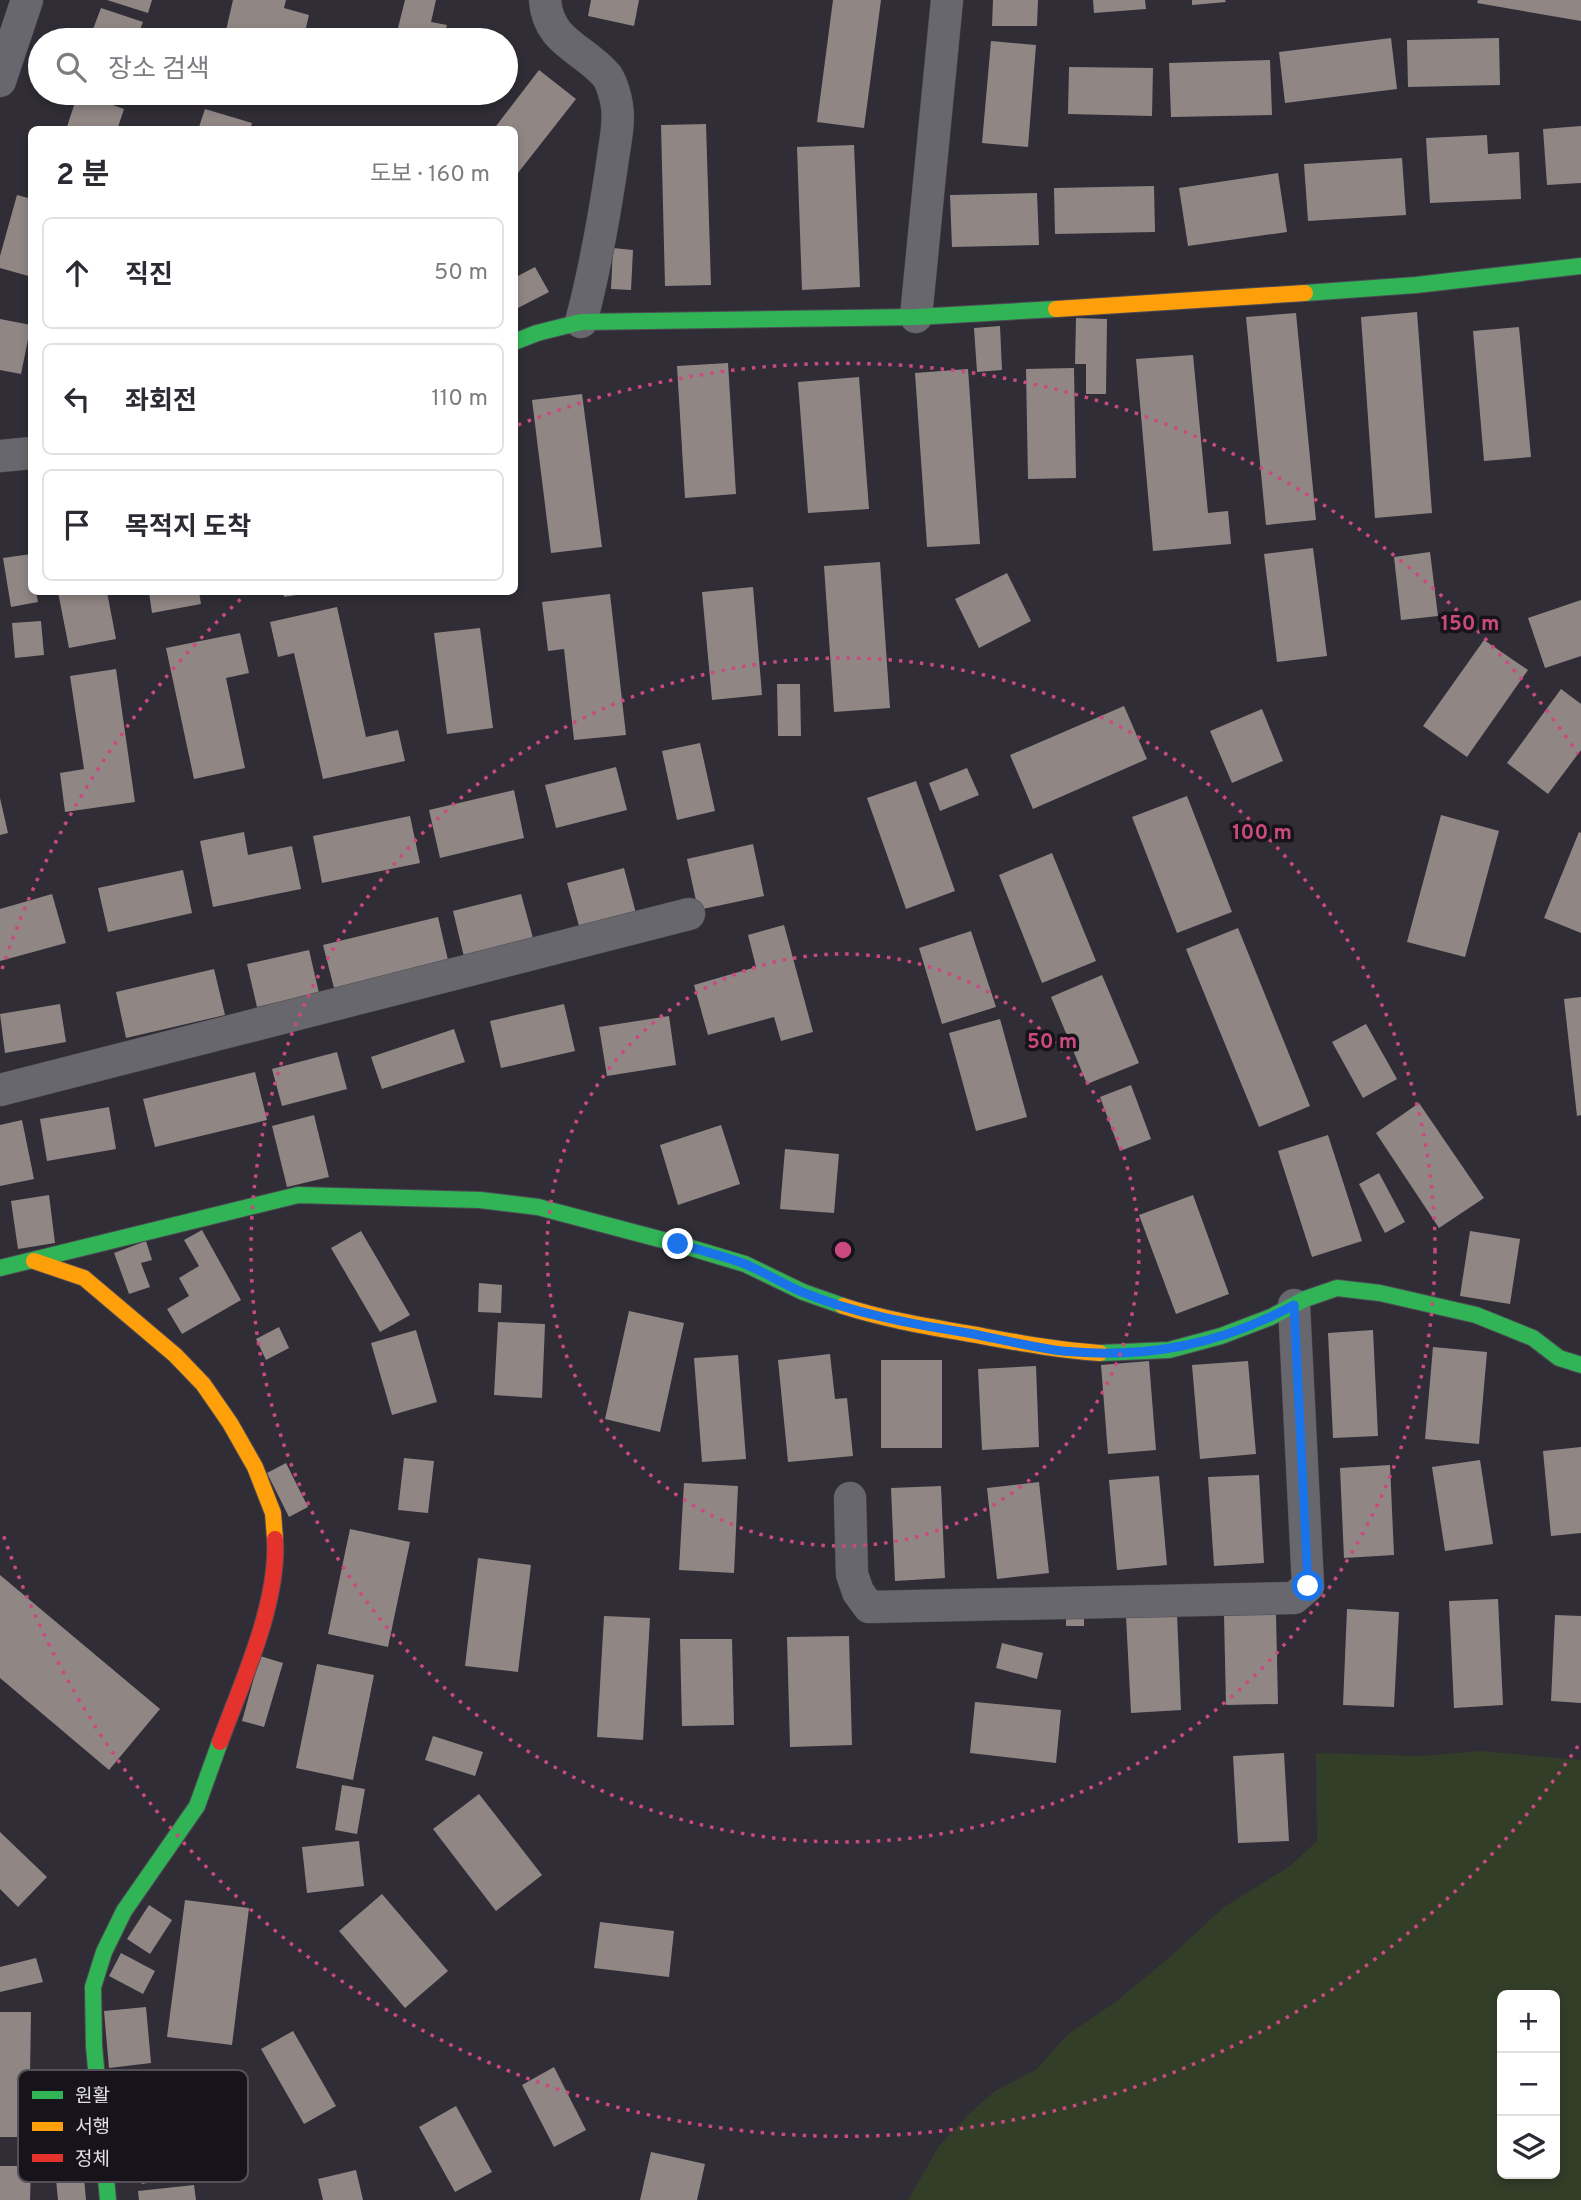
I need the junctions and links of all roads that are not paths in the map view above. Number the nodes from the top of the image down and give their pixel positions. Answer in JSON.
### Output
{"nodes":[{"id":1,"x":27,"y":0,"type":"edge"},
{"id":2,"x":545,"y":0,"type":"edge"},
{"id":3,"x":947,"y":0,"type":"edge"},
{"id":4,"x":0,"y":81,"type":"edge"},
{"id":5,"x":1581,"y":266,"type":"edge"},
{"id":6,"x":916,"y":317,"type":"junction"},
{"id":7,"x":581,"y":322,"type":"junction"},
{"id":8,"x":518,"y":340,"type":"edge"},
{"id":9,"x":28,"y":453,"type":"edge"},
{"id":10,"x":0,"y":456,"type":"edge"},
{"id":11,"x":689,"y":914,"type":"dead end"},
{"id":12,"x":0,"y":1090,"type":"edge"},
{"id":13,"x":34,"y":1261,"type":"junction"},
{"id":14,"x":0,"y":1268,"type":"edge"},
{"id":15,"x":1294,"y":1305,"type":"junction"},
{"id":16,"x":1581,"y":1365,"type":"edge"},
{"id":17,"x":850,"y":1498,"type":"dead end"},
{"id":18,"x":96,"y":2070,"type":"edge"},
{"id":19,"x":106,"y":2182,"type":"edge"},
{"id":20,"x":108,"y":2200,"type":"edge"}],
"edges":[{"from":1,"to":4,"type":"street"},
{"from":2,"to":7,"type":"street"},
{"from":3,"to":6,"type":"street"},
{"from":5,"to":6,"type":"street"},
{"from":6,"to":7,"type":"street"},
{"from":7,"to":8,"type":"street"},
{"from":9,"to":10,"type":"street"},
{"from":11,"to":12,"type":"street"},
{"from":13,"to":14,"type":"street"},
{"from":13,"to":15,"type":"street"},
{"from":13,"to":18,"type":"street"},
{"from":15,"to":16,"type":"street"},
{"from":15,"to":17,"type":"street"},
{"from":19,"to":20,"type":"street"}]}
